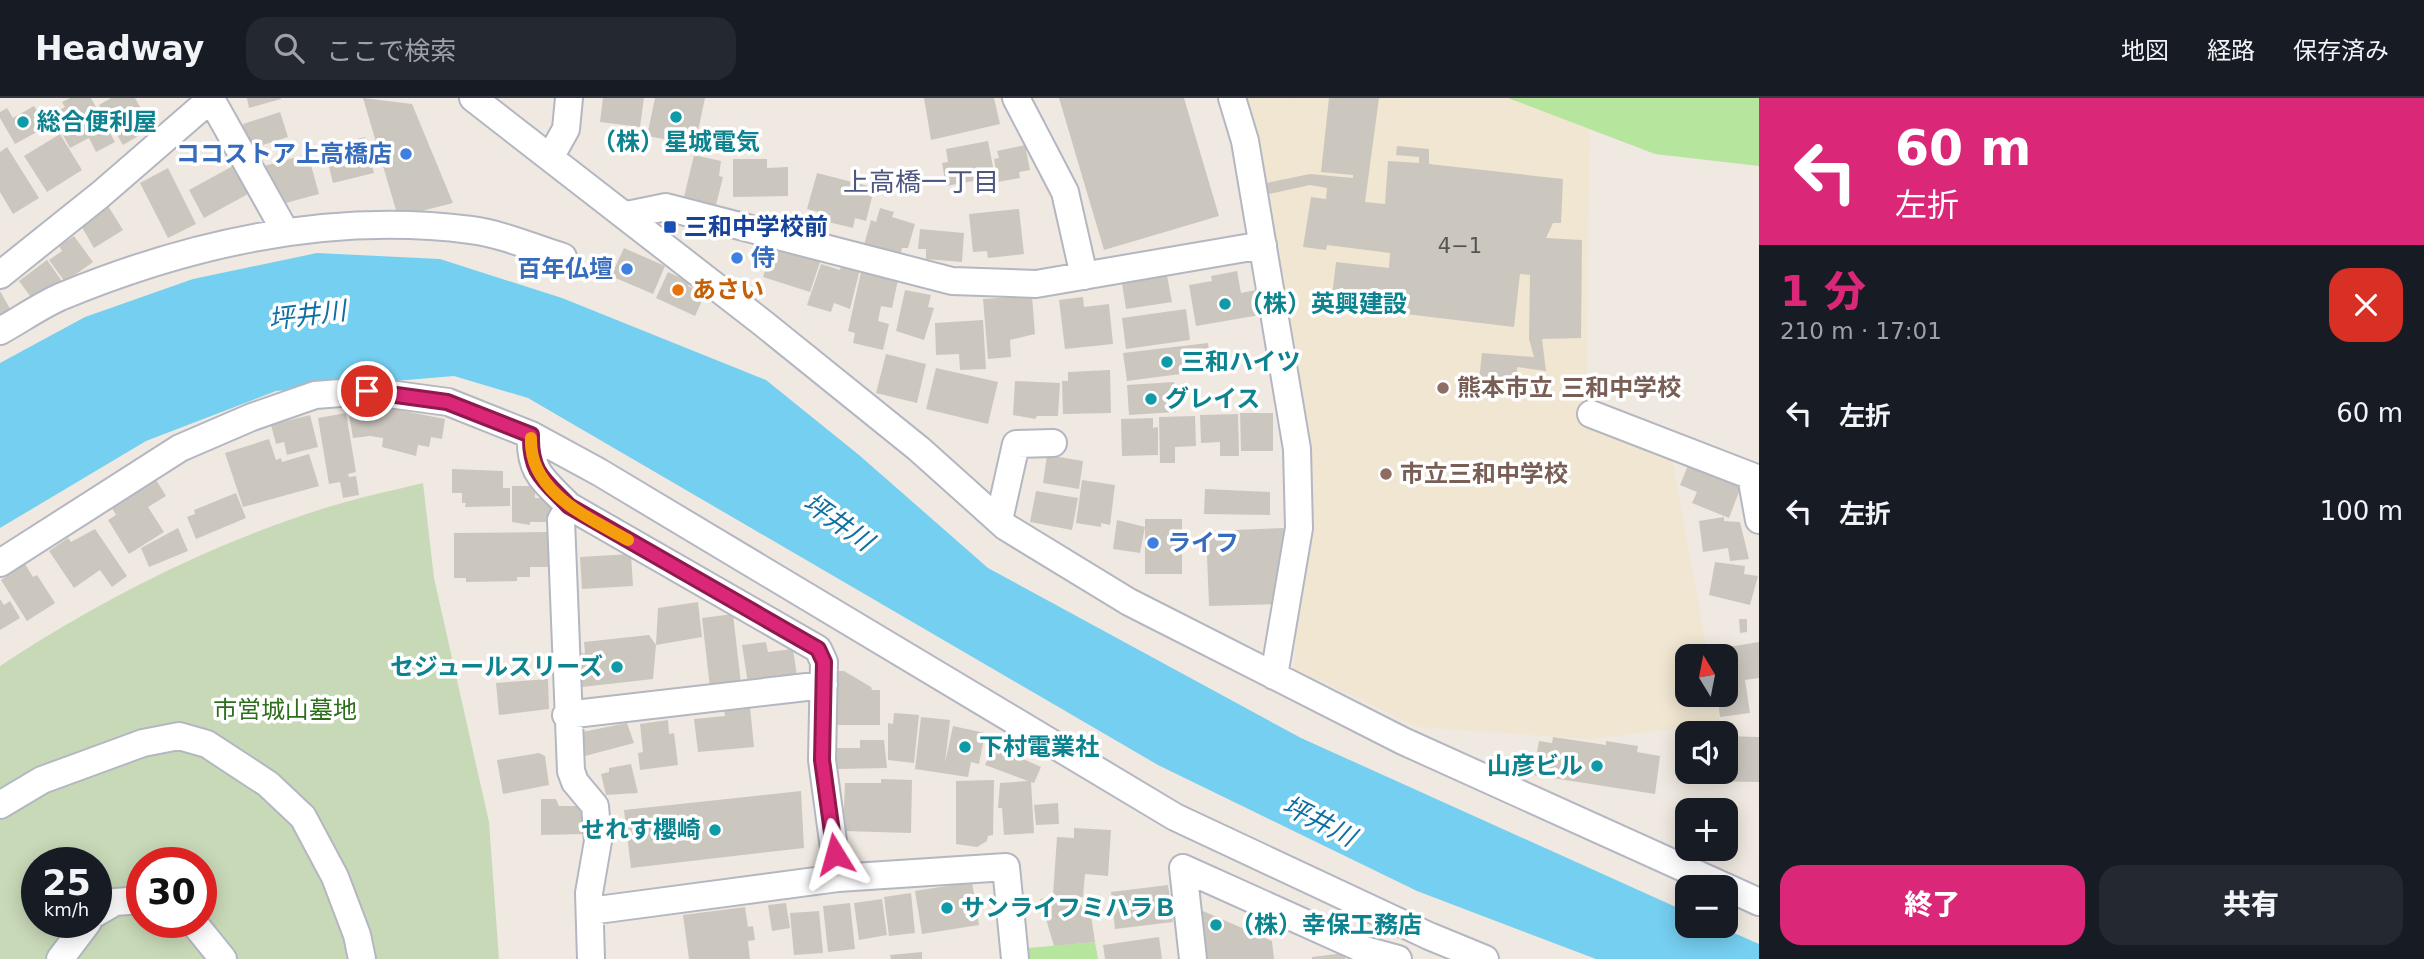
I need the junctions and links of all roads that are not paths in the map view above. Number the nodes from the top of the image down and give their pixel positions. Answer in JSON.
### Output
{"nodes":[{"id":1,"x":212,"y":98,"type":"edge"},
{"id":2,"x":473,"y":98,"type":"edge"},
{"id":3,"x":569,"y":98,"type":"edge"},
{"id":4,"x":1016,"y":98,"type":"edge"},
{"id":5,"x":1232,"y":98,"type":"edge"},
{"id":6,"x":551,"y":156,"type":"junction"},
{"id":7,"x":627,"y":215,"type":"junction"},
{"id":8,"x":285,"y":231,"type":"junction"},
{"id":9,"x":1263,"y":245,"type":"junction"},
{"id":10,"x":563,"y":257,"type":"dead end"},
{"id":11,"x":0,"y":275,"type":"edge"},
{"id":12,"x":1084,"y":276,"type":"junction"},
{"id":13,"x":0,"y":331,"type":"edge"},
{"id":14,"x":1591,"y":414,"type":"dead end"},
{"id":15,"x":531,"y":435,"type":"junction"},
{"id":16,"x":1053,"y":443,"type":"dead end"},
{"id":17,"x":1755,"y":478,"type":"edge"},
{"id":18,"x":569,"y":506,"type":"junction"},
{"id":19,"x":999,"y":520,"type":"junction"},
{"id":20,"x":1759,"y":520,"type":"edge"},
{"id":21,"x":0,"y":563,"type":"edge"},
{"id":22,"x":1274,"y":676,"type":"junction"},
{"id":23,"x":824,"y":685,"type":"junction"},
{"id":24,"x":566,"y":715,"type":"junction"},
{"id":25,"x":0,"y":805,"type":"edge"},
{"id":26,"x":838,"y":878,"type":"junction"},
{"id":27,"x":1759,"y":902,"type":"edge"},
{"id":28,"x":590,"y":911,"type":"junction"},
{"id":29,"x":76,"y":938,"type":"edge"},
{"id":30,"x":206,"y":938,"type":"edge"},
{"id":31,"x":1365,"y":954,"type":"edge"},
{"id":32,"x":60,"y":959,"type":"edge"},
{"id":33,"x":223,"y":959,"type":"edge"},
{"id":34,"x":362,"y":959,"type":"edge"},
{"id":35,"x":592,"y":959,"type":"edge"},
{"id":36,"x":1015,"y":959,"type":"edge"},
{"id":37,"x":1193,"y":959,"type":"edge"},
{"id":38,"x":1398,"y":959,"type":"edge"},
{"id":39,"x":1485,"y":959,"type":"edge"}],
"edges":[{"from":1,"to":8,"type":"street"},
{"from":1,"to":11,"type":"street"},
{"from":2,"to":6,"type":"street"},
{"from":3,"to":6,"type":"street"},
{"from":4,"to":12,"type":"street"},
{"from":5,"to":9,"type":"street"},
{"from":6,"to":7,"type":"street"},
{"from":7,"to":12,"type":"street"},
{"from":7,"to":19,"type":"street"},
{"from":8,"to":10,"type":"street"},
{"from":8,"to":13,"type":"street"},
{"from":9,"to":12,"type":"street"},
{"from":9,"to":22,"type":"street"},
{"from":14,"to":17,"type":"street"},
{"from":15,"to":18,"type":"street"},
{"from":15,"to":21,"type":"street"},
{"from":15,"to":39,"type":"street"},
{"from":16,"to":19,"type":"street"},
{"from":17,"to":20,"type":"street"},
{"from":18,"to":23,"type":"street"},
{"from":18,"to":24,"type":"street"},
{"from":19,"to":22,"type":"street"},
{"from":22,"to":27,"type":"street"},
{"from":23,"to":24,"type":"street"},
{"from":23,"to":26,"type":"street"},
{"from":24,"to":28,"type":"street"},
{"from":25,"to":34,"type":"street"},
{"from":26,"to":28,"type":"street"},
{"from":26,"to":36,"type":"street"},
{"from":28,"to":35,"type":"street"},
{"from":29,"to":32,"type":"street"},
{"from":30,"to":33,"type":"street"},
{"from":31,"to":37,"type":"street"},
{"from":31,"to":38,"type":"street"}]}
